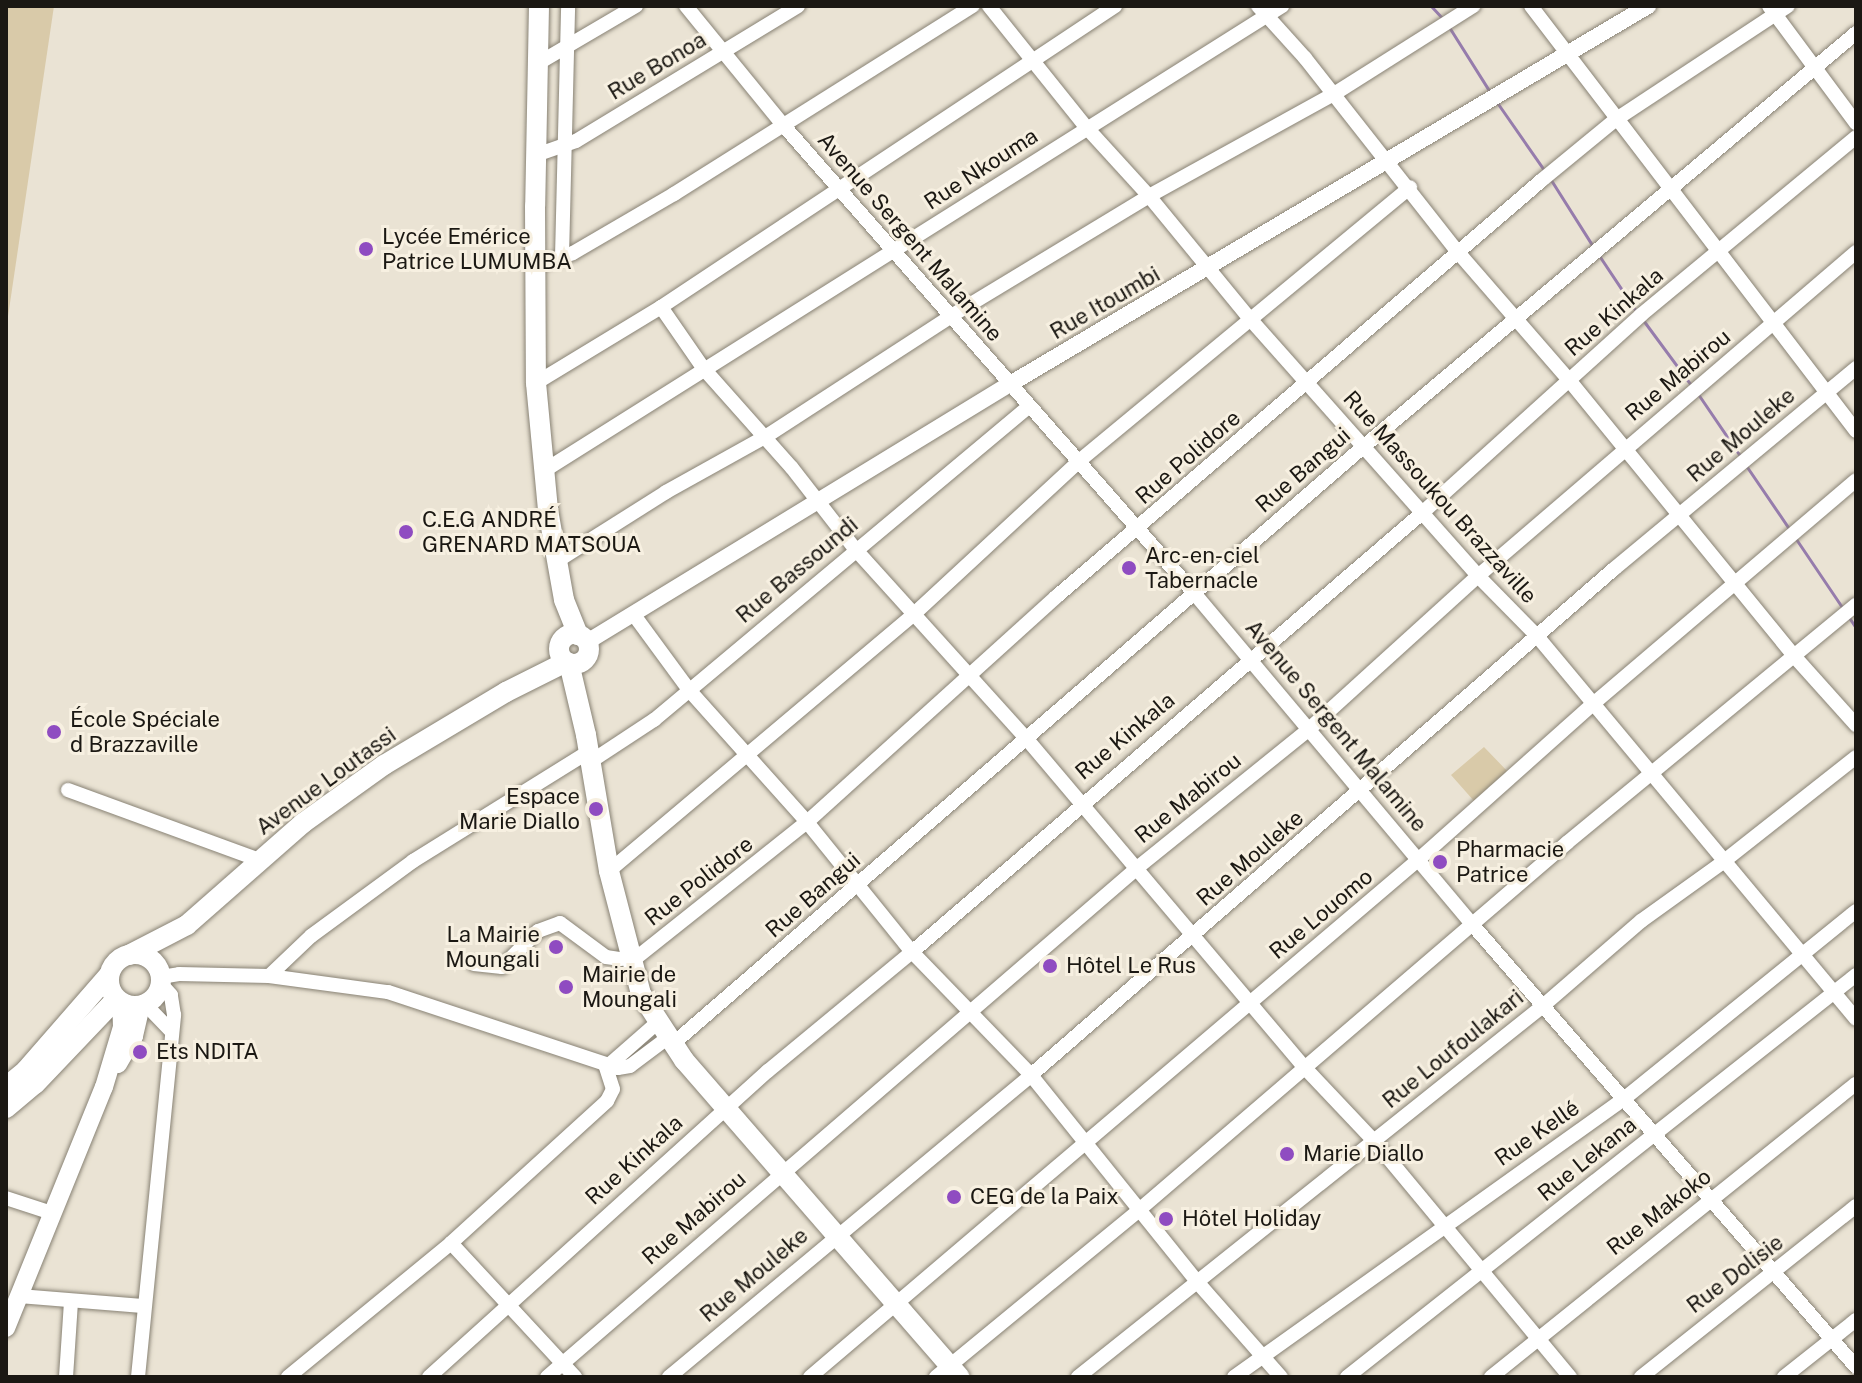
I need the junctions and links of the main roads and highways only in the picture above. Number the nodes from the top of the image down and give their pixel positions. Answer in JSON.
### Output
{"nodes":[{"id":1,"x":539,"y":6,"type":"edge"},
{"id":2,"x":572,"y":649,"type":"junction"},
{"id":3,"x":187,"y":925,"type":"junction"},
{"id":4,"x":129,"y":955,"type":"junction"},
{"id":5,"x":109,"y":975,"type":"junction"},
{"id":6,"x":160,"y":976,"type":"junction"},
{"id":7,"x":131,"y":1003,"type":"junction"},
{"id":8,"x":6,"y":1087,"type":"edge"},
{"id":9,"x":6,"y":1108,"type":"edge"},
{"id":10,"x":6,"y":1328,"type":"edge"},
{"id":11,"x":949,"y":1373,"type":"edge"}],
"edges":[{"from":1,"to":2,"type":"main road"},
{"from":2,"to":3,"type":"main road","name":"Avenue Loutassi"},
{"from":2,"to":11,"type":"main road"},
{"from":3,"to":4,"type":"main road","name":"Avenue Loutassi"},
{"from":3,"to":6,"type":"main road","name":"Avenue Loutassi"},
{"from":4,"to":5,"type":"main road"},
{"from":4,"to":6,"type":"main road"},
{"from":5,"to":7,"type":"main road"},
{"from":5,"to":8,"type":"main road"},
{"from":6,"to":7,"type":"main road"},
{"from":7,"to":9,"type":"main road"},
{"from":7,"to":10,"type":"main road"}]}
